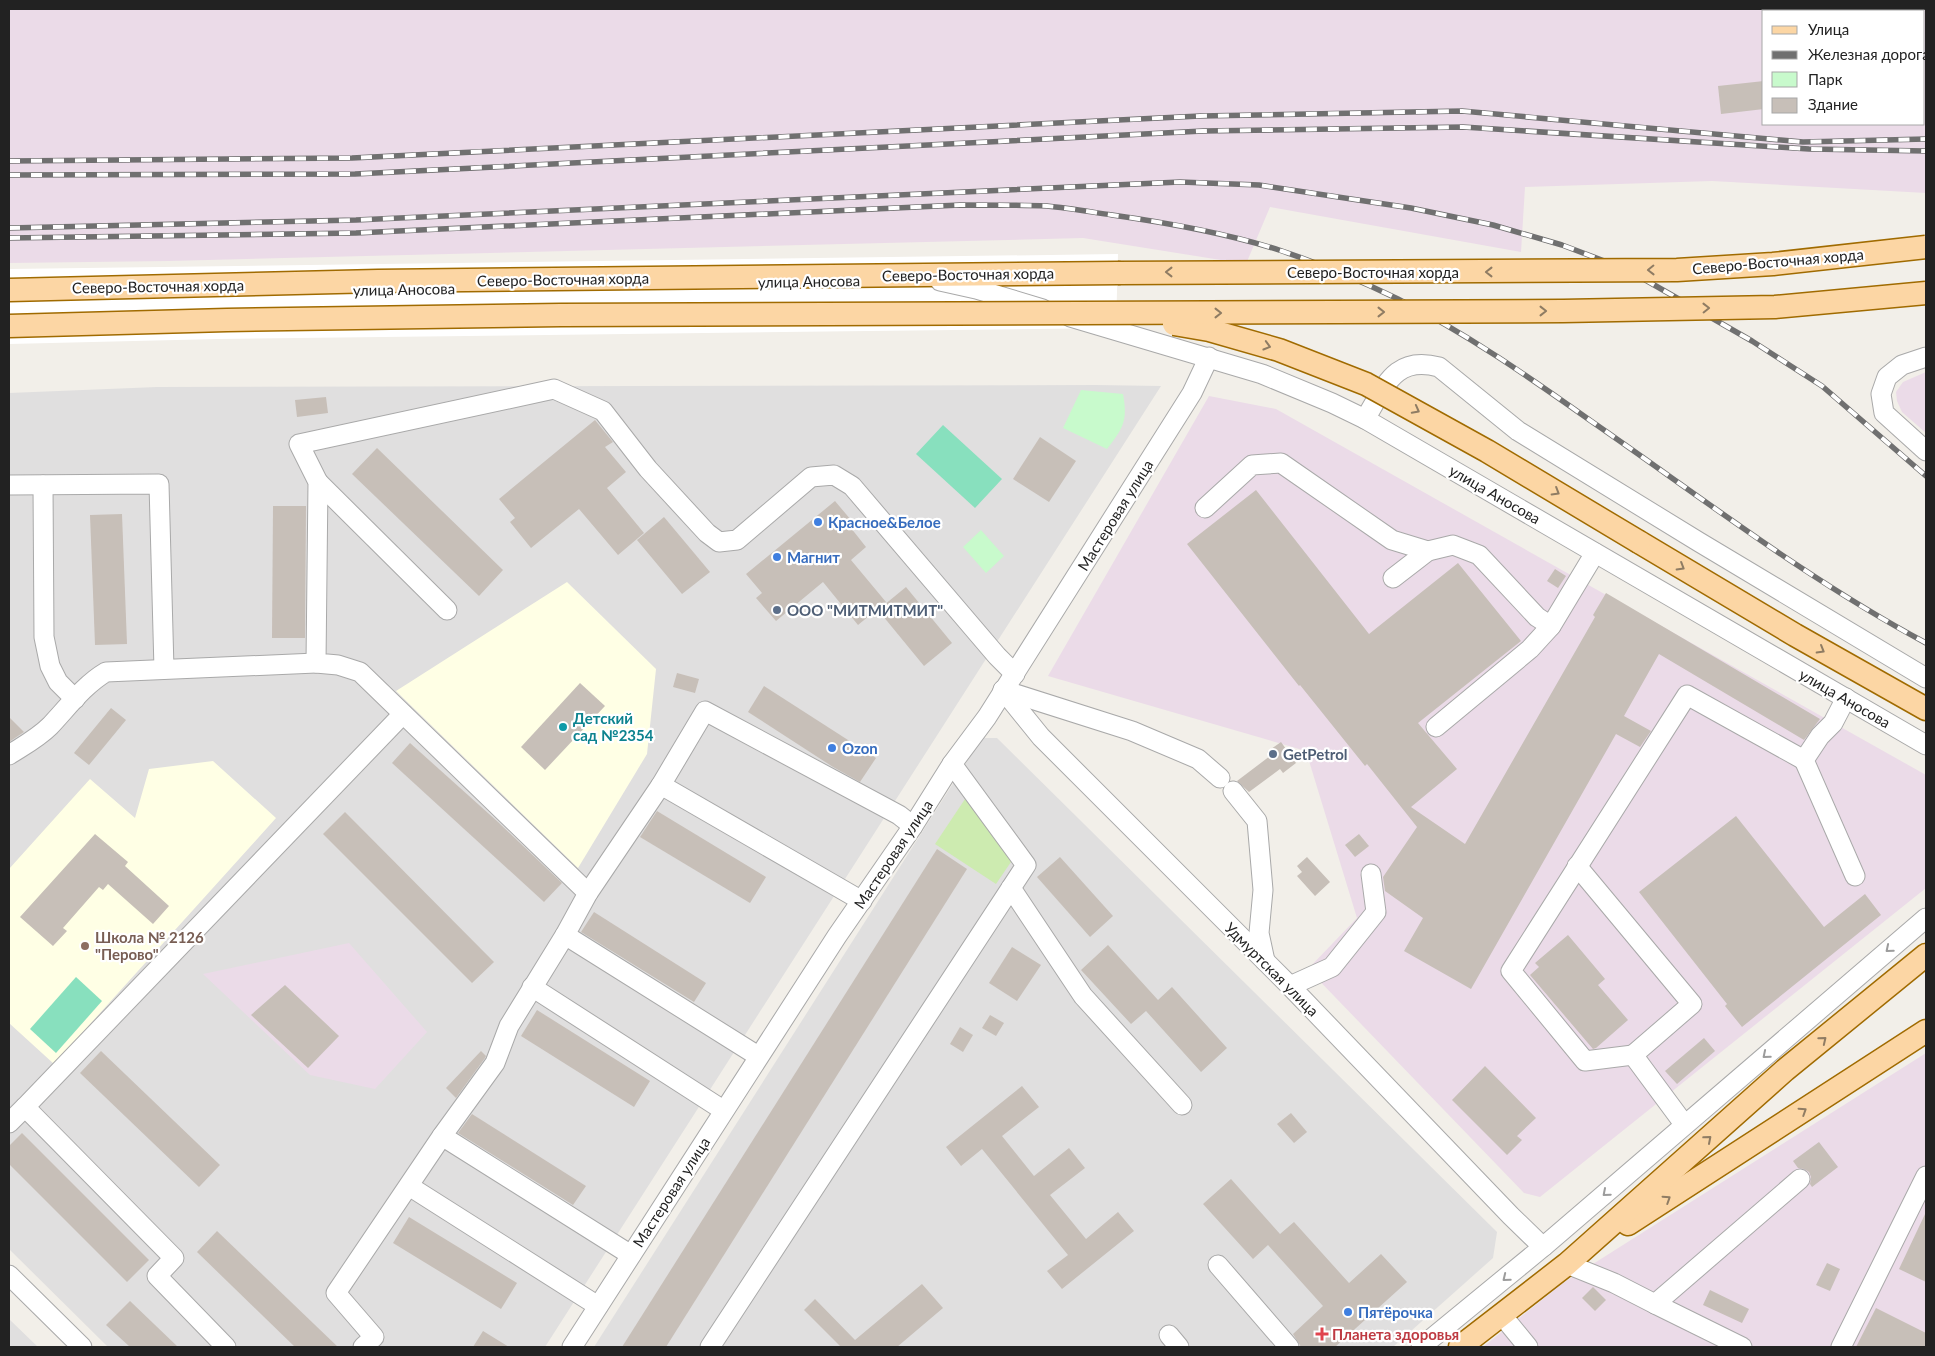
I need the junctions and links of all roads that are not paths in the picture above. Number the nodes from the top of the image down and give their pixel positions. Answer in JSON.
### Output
{"nodes":[{"id":1,"x":1926,"y":247,"type":"edge"},
{"id":2,"x":9,"y":290,"type":"edge"},
{"id":3,"x":1926,"y":293,"type":"edge"},
{"id":4,"x":9,"y":297,"type":"edge"},
{"id":5,"x":1036,"y":307,"type":"junction"},
{"id":6,"x":1117,"y":314,"type":"junction"},
{"id":7,"x":9,"y":326,"type":"edge"},
{"id":8,"x":1926,"y":357,"type":"edge"},
{"id":9,"x":1209,"y":358,"type":"junction"},
{"id":10,"x":1365,"y":419,"type":"junction"},
{"id":11,"x":1926,"y":451,"type":"edge"},
{"id":12,"x":318,"y":482,"type":"junction"},
{"id":13,"x":9,"y":485,"type":"edge"},
{"id":14,"x":43,"y":485,"type":"junction"},
{"id":15,"x":1205,"y":508,"type":"dead end"},
{"id":16,"x":1428,"y":550,"type":"junction"},
{"id":17,"x":1595,"y":552,"type":"junction"},
{"id":18,"x":1393,"y":578,"type":"dead end"},
{"id":19,"x":447,"y":610,"type":"dead end"},
{"id":20,"x":1551,"y":626,"type":"junction"},
{"id":21,"x":316,"y":663,"type":"junction"},
{"id":22,"x":164,"y":669,"type":"junction"},
{"id":23,"x":1015,"y":674,"type":"junction"},
{"id":24,"x":1926,"y":678,"type":"edge"},
{"id":25,"x":1003,"y":690,"type":"junction"},
{"id":26,"x":1846,"y":698,"type":"junction"},
{"id":27,"x":75,"y":699,"type":"junction"},
{"id":28,"x":1926,"y":709,"type":"edge"},
{"id":29,"x":404,"y":714,"type":"junction"},
{"id":30,"x":1436,"y":727,"type":"dead end"},
{"id":31,"x":1926,"y":745,"type":"edge"},
{"id":32,"x":9,"y":755,"type":"edge"},
{"id":33,"x":1804,"y":760,"type":"junction"},
{"id":34,"x":952,"y":764,"type":"junction"},
{"id":35,"x":661,"y":785,"type":"junction"},
{"id":36,"x":913,"y":826,"type":"junction"},
{"id":37,"x":1577,"y":866,"type":"junction"},
{"id":38,"x":1371,"y":874,"type":"dead end"},
{"id":39,"x":1855,"y":876,"type":"dead end"},
{"id":40,"x":1010,"y":888,"type":"junction"},
{"id":41,"x":588,"y":893,"type":"junction"},
{"id":42,"x":862,"y":901,"type":"junction"},
{"id":43,"x":1926,"y":918,"type":"edge"},
{"id":44,"x":565,"y":935,"type":"junction"},
{"id":45,"x":1926,"y":955,"type":"edge"},
{"id":46,"x":1264,"y":961,"type":"junction"},
{"id":47,"x":1290,"y":986,"type":"junction"},
{"id":48,"x":532,"y":987,"type":"junction"},
{"id":49,"x":1926,"y":1031,"type":"edge"},
{"id":50,"x":1633,"y":1055,"type":"junction"},
{"id":51,"x":758,"y":1056,"type":"junction"},
{"id":52,"x":1182,"y":1105,"type":"dead end"},
{"id":53,"x":25,"y":1107,"type":"junction"},
{"id":54,"x":723,"y":1110,"type":"junction"},
{"id":55,"x":9,"y":1123,"type":"edge"},
{"id":56,"x":1684,"y":1124,"type":"junction"},
{"id":57,"x":442,"y":1136,"type":"junction"},
{"id":58,"x":1926,"y":1176,"type":"edge"},
{"id":59,"x":1800,"y":1179,"type":"dead end"},
{"id":60,"x":409,"y":1186,"type":"junction"},
{"id":61,"x":1543,"y":1247,"type":"junction"},
{"id":62,"x":631,"y":1255,"type":"junction"},
{"id":63,"x":1567,"y":1264,"type":"junction"},
{"id":64,"x":1218,"y":1265,"type":"dead end"},
{"id":65,"x":9,"y":1275,"type":"edge"},
{"id":66,"x":1655,"y":1304,"type":"junction"},
{"id":67,"x":598,"y":1306,"type":"junction"},
{"id":68,"x":1500,"y":1314,"type":"junction"},
{"id":69,"x":82,"y":1347,"type":"edge"},
{"id":70,"x":226,"y":1347,"type":"edge"},
{"id":71,"x":363,"y":1347,"type":"edge"},
{"id":72,"x":572,"y":1347,"type":"edge"},
{"id":73,"x":710,"y":1347,"type":"edge"},
{"id":74,"x":1290,"y":1347,"type":"edge"},
{"id":75,"x":1421,"y":1347,"type":"edge"},
{"id":76,"x":1460,"y":1347,"type":"edge"},
{"id":77,"x":1528,"y":1347,"type":"edge"},
{"id":78,"x":1742,"y":1347,"type":"edge"},
{"id":79,"x":1842,"y":1347,"type":"edge"}],
"edges":[{"from":1,"to":2,"type":"main road","name":"Северо-Восточная хорда","one_way":true,"bridge":true},
{"from":6,"to":3,"type":"main road","one_way":true,"bridge":true},
{"from":4,"to":5,"type":"street","name":"улица Аносова"},
{"from":5,"to":7,"type":"street","name":"улица Аносова"},
{"from":5,"to":9,"type":"street","name":"улица Аносова"},
{"from":6,"to":7,"type":"main road","bridge":true},
{"from":6,"to":28,"type":"main road","one_way":true,"bridge":true},
{"from":8,"to":11,"type":"street"},
{"from":9,"to":10,"type":"street","name":"улица Аносова"},
{"from":9,"to":23,"type":"street","name":"Мастеровая улица"},
{"from":10,"to":17,"type":"street","name":"улица Аносова"},
{"from":10,"to":24,"type":"street"},
{"from":12,"to":19,"type":"street"},
{"from":12,"to":21,"type":"street"},
{"from":12,"to":23,"type":"street"},
{"from":13,"to":14,"type":"street"},
{"from":14,"to":22,"type":"street"},
{"from":14,"to":27,"type":"street"},
{"from":15,"to":16,"type":"street"},
{"from":16,"to":18,"type":"street"},
{"from":16,"to":20,"type":"street"},
{"from":17,"to":20,"type":"street"},
{"from":17,"to":26,"type":"street","name":"улица Аносова"},
{"from":20,"to":30,"type":"street"},
{"from":21,"to":22,"type":"street"},
{"from":21,"to":29,"type":"street"},
{"from":22,"to":27,"type":"street"},
{"from":23,"to":25,"type":"street","name":"Мастеровая улица"},
{"from":25,"to":34,"type":"street","name":"Мастеровая улица"},
{"from":25,"to":46,"type":"street","name":"Удмуртская улица"},
{"from":25,"to":46,"type":"street"},
{"from":26,"to":31,"type":"street","name":"улица Аносова"},
{"from":26,"to":33,"type":"street"},
{"from":27,"to":32,"type":"street"},
{"from":29,"to":41,"type":"street"},
{"from":29,"to":53,"type":"street"},
{"from":33,"to":37,"type":"street"},
{"from":33,"to":39,"type":"street"},
{"from":34,"to":36,"type":"street","name":"Мастеровая улица"},
{"from":34,"to":40,"type":"street"},
{"from":35,"to":36,"type":"street"},
{"from":35,"to":41,"type":"street"},
{"from":35,"to":42,"type":"street"},
{"from":36,"to":42,"type":"street","name":"Мастеровая улица"},
{"from":37,"to":50,"type":"street"},
{"from":37,"to":50,"type":"street"},
{"from":38,"to":47,"type":"street"},
{"from":40,"to":52,"type":"street"},
{"from":40,"to":73,"type":"street"},
{"from":41,"to":44,"type":"street"},
{"from":42,"to":51,"type":"street","name":"Мастеровая улица"},
{"from":43,"to":56,"type":"street","one_way":true},
{"from":44,"to":48,"type":"street"},
{"from":44,"to":51,"type":"street"},
{"from":63,"to":45,"type":"main road","one_way":true},
{"from":46,"to":47,"type":"street","name":"Удмуртская улица"},
{"from":47,"to":61,"type":"street","name":"Удмуртская улица"},
{"from":48,"to":54,"type":"street"},
{"from":48,"to":57,"type":"street"},
{"from":63,"to":49,"type":"main road","one_way":true},
{"from":50,"to":56,"type":"street"},
{"from":51,"to":54,"type":"street","name":"Мастеровая улица"},
{"from":53,"to":55,"type":"street"},
{"from":53,"to":70,"type":"street"},
{"from":54,"to":62,"type":"street","name":"Мастеровая улица"},
{"from":56,"to":61,"type":"street","one_way":true},
{"from":57,"to":60,"type":"street"},
{"from":57,"to":62,"type":"street"},
{"from":58,"to":79,"type":"street"},
{"from":59,"to":66,"type":"street"},
{"from":60,"to":67,"type":"street"},
{"from":60,"to":71,"type":"street"},
{"from":61,"to":75,"type":"street","one_way":true},
{"from":62,"to":67,"type":"street","name":"Мастеровая улица"},
{"from":63,"to":66,"type":"street"},
{"from":63,"to":68,"type":"main road"},
{"from":64,"to":74,"type":"street"},
{"from":65,"to":69,"type":"street"},
{"from":66,"to":78,"type":"street"},
{"from":67,"to":72,"type":"street","name":"Мастеровая улица"},
{"from":68,"to":76,"type":"main road"},
{"from":68,"to":77,"type":"street"}]}
